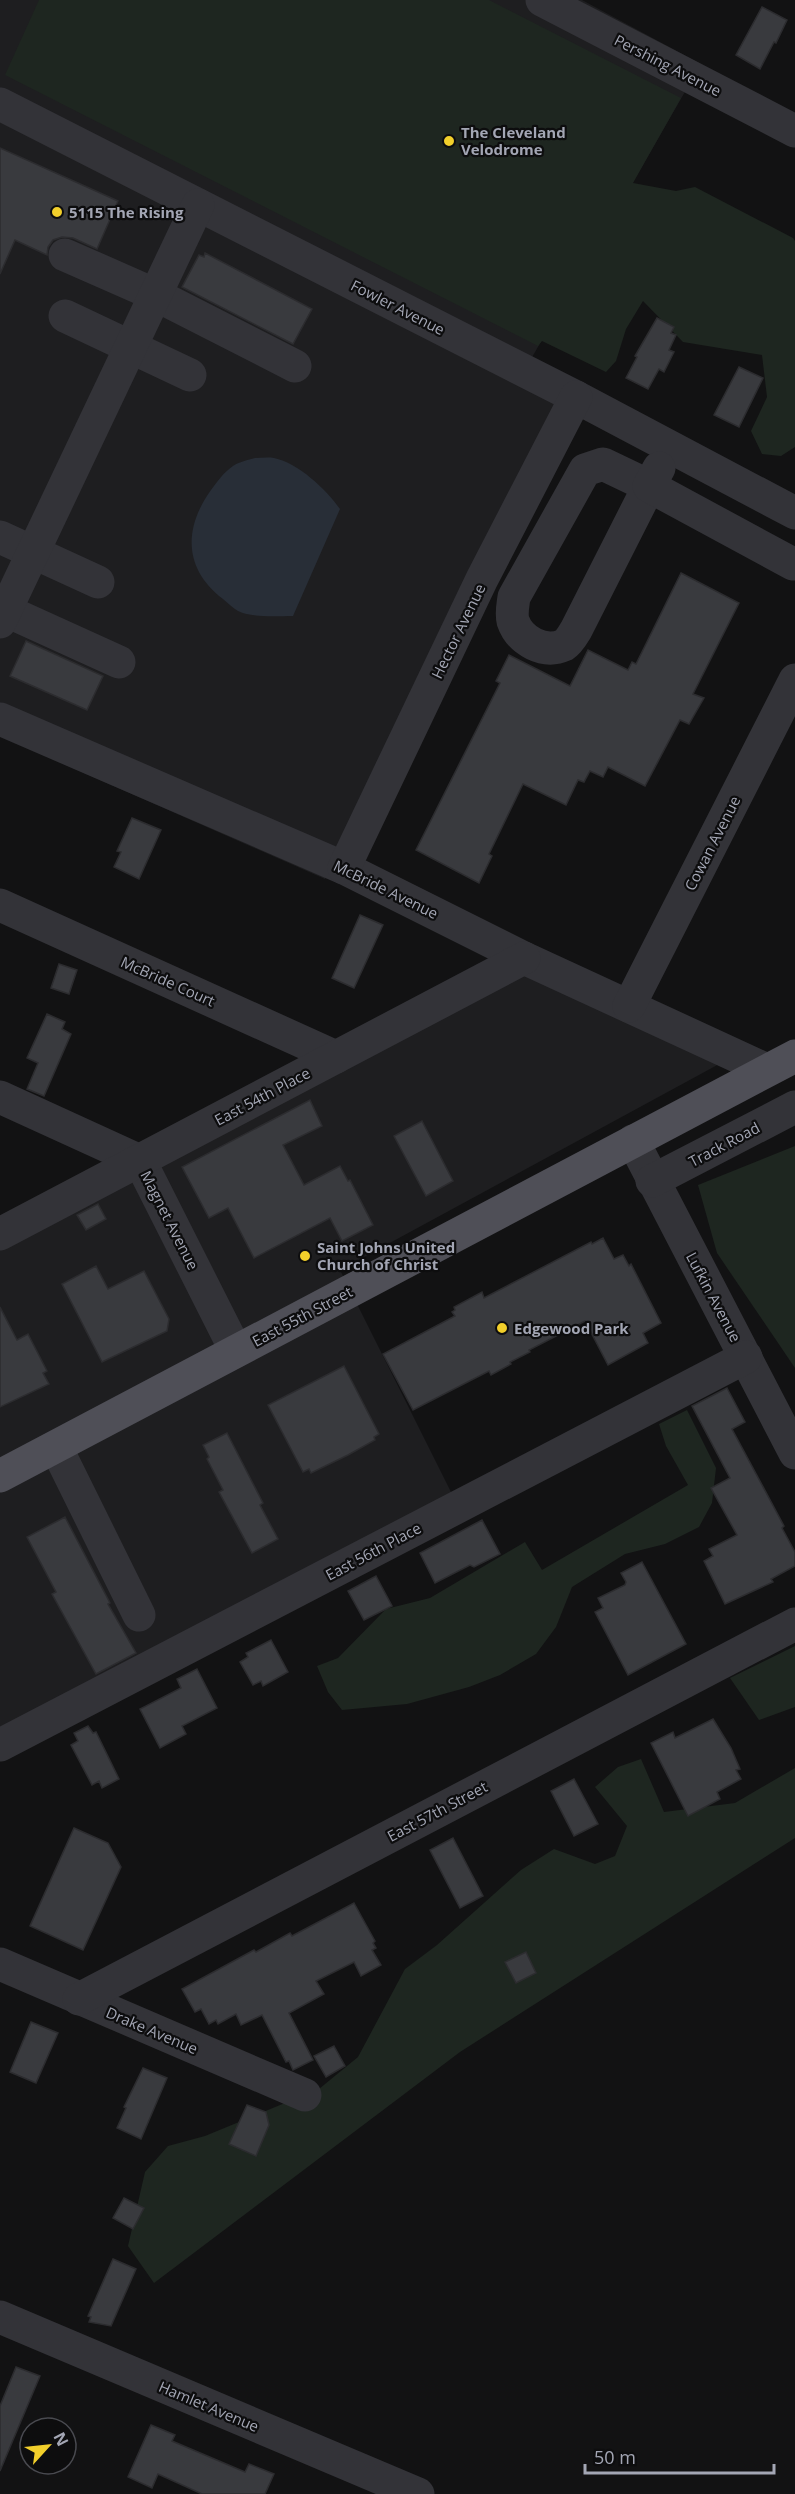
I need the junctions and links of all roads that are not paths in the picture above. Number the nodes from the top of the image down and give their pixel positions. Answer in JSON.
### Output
{"nodes":[{"id":1,"x":542,"y":0,"type":"edge"},
{"id":2,"x":0,"y":104,"type":"edge"},
{"id":3,"x":795,"y":130,"type":"edge"},
{"id":4,"x":198,"y":206,"type":"junction"},
{"id":5,"x":65,"y":255,"type":"dead end"},
{"id":6,"x":156,"y":295,"type":"junction"},
{"id":7,"x":65,"y":316,"type":"dead end"},
{"id":8,"x":131,"y":347,"type":"junction"},
{"id":9,"x":295,"y":366,"type":"dead end"},
{"id":10,"x":190,"y":375,"type":"dead end"},
{"id":11,"x":576,"y":397,"type":"junction"},
{"id":12,"x":670,"y":448,"type":"junction"},
{"id":13,"x":649,"y":486,"type":"junction"},
{"id":14,"x":795,"y":513,"type":"edge"},
{"id":15,"x":0,"y":537,"type":"edge"},
{"id":16,"x":33,"y":552,"type":"junction"},
{"id":17,"x":793,"y":564,"type":"dead end"},
{"id":18,"x":482,"y":579,"type":"junction"},
{"id":19,"x":98,"y":582,"type":"dead end"},
{"id":20,"x":514,"y":597,"type":"junction"},
{"id":21,"x":2,"y":613,"type":"edge"},
{"id":22,"x":118,"y":662,"type":"dead end"},
{"id":23,"x":795,"y":680,"type":"edge"},
{"id":24,"x":0,"y":719,"type":"edge"},
{"id":25,"x":344,"y":868,"type":"junction"},
{"id":26,"x":0,"y":904,"type":"edge"},
{"id":27,"x":524,"y":958,"type":"junction"},
{"id":28,"x":628,"y":1006,"type":"junction"},
{"id":29,"x":336,"y":1057,"type":"junction"},
{"id":30,"x":781,"y":1063,"type":"edge"},
{"id":31,"x":0,"y":1097,"type":"edge"},
{"id":32,"x":795,"y":1107,"type":"edge"},
{"id":33,"x":633,"y":1141,"type":"junction"},
{"id":34,"x":140,"y":1161,"type":"junction"},
{"id":35,"x":652,"y":1181,"type":"junction"},
{"id":36,"x":0,"y":1234,"type":"edge"},
{"id":37,"x":236,"y":1351,"type":"junction"},
{"id":38,"x":746,"y":1357,"type":"junction"},
{"id":39,"x":56,"y":1447,"type":"junction"},
{"id":40,"x":795,"y":1453,"type":"edge"},
{"id":41,"x":0,"y":1476,"type":"edge"},
{"id":42,"x":139,"y":1616,"type":"dead end"},
{"id":43,"x":795,"y":1624,"type":"edge"},
{"id":44,"x":0,"y":1745,"type":"edge"},
{"id":45,"x":0,"y":1964,"type":"edge"},
{"id":46,"x":79,"y":1999,"type":"junction"},
{"id":47,"x":305,"y":2095,"type":"dead end"},
{"id":48,"x":0,"y":2317,"type":"edge"},
{"id":49,"x":418,"y":2494,"type":"edge"}],
"edges":[{"from":1,"to":3,"type":"street","name":"Pershing Avenue"},
{"from":2,"to":4,"type":"street","name":"Fowler Avenue"},
{"from":4,"to":6,"type":"street"},
{"from":4,"to":11,"type":"street","name":"Fowler Avenue"},
{"from":5,"to":6,"type":"street"},
{"from":6,"to":8,"type":"street"},
{"from":6,"to":9,"type":"street"},
{"from":7,"to":8,"type":"street"},
{"from":8,"to":10,"type":"street"},
{"from":8,"to":16,"type":"street"},
{"from":11,"to":12,"type":"street","name":"Fowler Avenue"},
{"from":11,"to":18,"type":"street","name":"Hector Avenue"},
{"from":12,"to":13,"type":"street"},
{"from":12,"to":14,"type":"street","name":"Fowler Avenue"},
{"from":13,"to":17,"type":"street"},
{"from":13,"to":20,"type":"street"},
{"from":13,"to":20,"type":"street"},
{"from":15,"to":16,"type":"street"},
{"from":16,"to":19,"type":"street"},
{"from":16,"to":21,"type":"street"},
{"from":18,"to":20,"type":"street"},
{"from":18,"to":25,"type":"street","name":"Hector Avenue"},
{"from":21,"to":22,"type":"street"},
{"from":23,"to":28,"type":"street","name":"Cowan Avenue"},
{"from":24,"to":25,"type":"street","name":"McBride Avenue"},
{"from":25,"to":27,"type":"street","name":"McBride Avenue"},
{"from":26,"to":29,"type":"street","name":"McBride Court"},
{"from":27,"to":28,"type":"street","name":"McBride Avenue"},
{"from":27,"to":29,"type":"street","name":"East 54th Place"},
{"from":28,"to":30,"type":"street","name":"McBride Avenue"},
{"from":29,"to":34,"type":"street","name":"East 54th Place"},
{"from":30,"to":33,"type":"main road","name":"East 55th Street"},
{"from":31,"to":34,"type":"street","name":"Magnet Avenue"},
{"from":32,"to":35,"type":"street","name":"Track Road"},
{"from":33,"to":35,"type":"street","name":"Lufkin Avenue"},
{"from":33,"to":37,"type":"main road","name":"East 55th Street"},
{"from":34,"to":36,"type":"street","name":"East 54th Place"},
{"from":34,"to":37,"type":"street","name":"Magnet Avenue"},
{"from":35,"to":38,"type":"street","name":"Lufkin Avenue"},
{"from":37,"to":39,"type":"main road","name":"East 55th Street"},
{"from":38,"to":40,"type":"street","name":"Lufkin Avenue"},
{"from":38,"to":44,"type":"street","name":"East 56th Place"},
{"from":39,"to":41,"type":"main road","name":"East 55th Street"},
{"from":39,"to":42,"type":"street"},
{"from":43,"to":46,"type":"street","name":"East 57th Street"},
{"from":45,"to":46,"type":"street","name":"Drake Avenue"},
{"from":46,"to":47,"type":"street","name":"Drake Avenue"},
{"from":48,"to":49,"type":"street","name":"Hamlet Avenue"}]}
